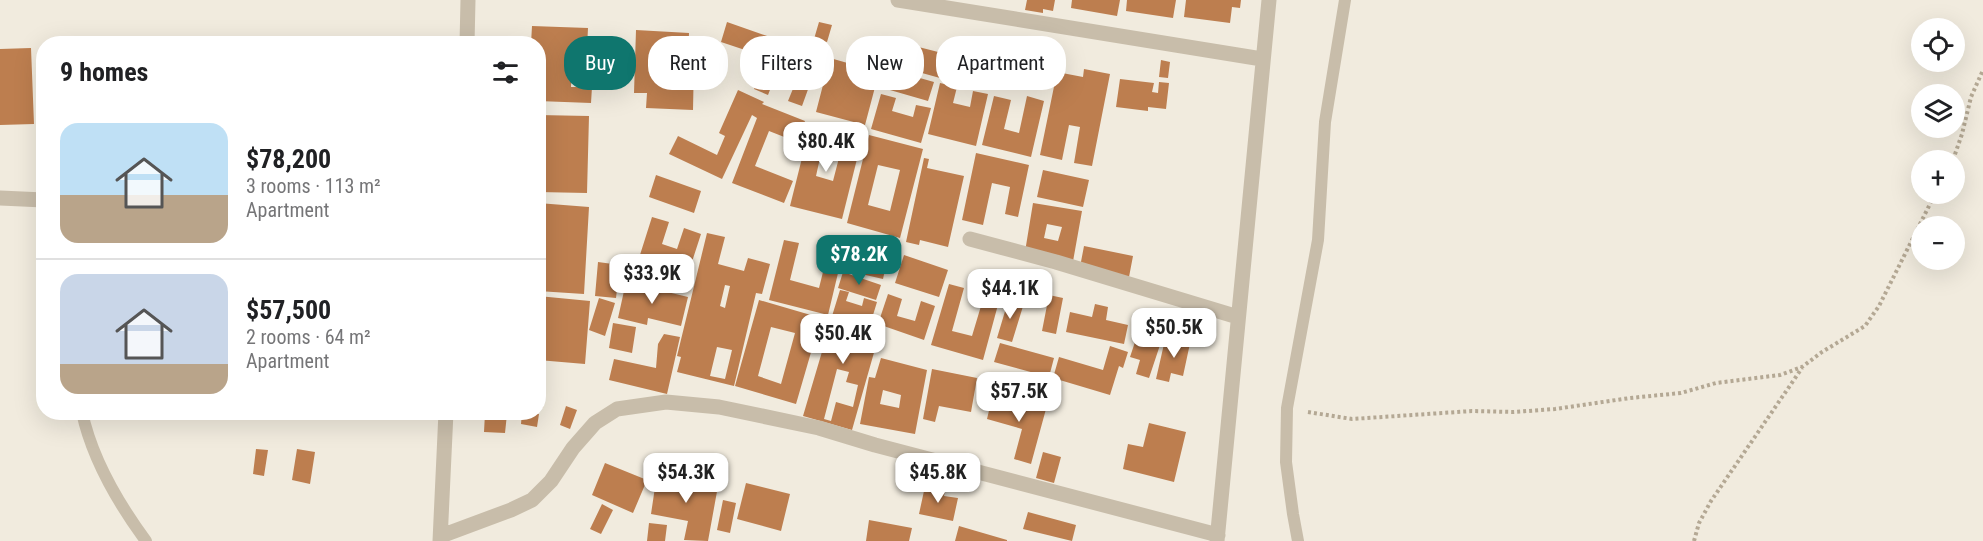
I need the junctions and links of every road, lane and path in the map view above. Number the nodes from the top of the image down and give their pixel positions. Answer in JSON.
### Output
{"nodes":[{"id":1,"x":468,"y":0,"type":"edge"},
{"id":2,"x":898,"y":0,"type":"edge"},
{"id":3,"x":1269,"y":0,"type":"edge"},
{"id":4,"x":1345,"y":0,"type":"edge"},
{"id":5,"x":466,"y":36,"type":"edge"},
{"id":6,"x":1262,"y":59,"type":"junction"},
{"id":7,"x":1983,"y":70,"type":"edge"},
{"id":8,"x":1956,"y":150,"type":"edge"},
{"id":9,"x":0,"y":198,"type":"edge"},
{"id":10,"x":36,"y":202,"type":"edge"},
{"id":11,"x":1930,"y":204,"type":"edge"},
{"id":12,"x":970,"y":239,"type":"dead end"},
{"id":13,"x":1238,"y":317,"type":"junction"},
{"id":14,"x":1802,"y":368,"type":"junction"},
{"id":15,"x":1287,"y":408,"type":"junction"},
{"id":16,"x":84,"y":420,"type":"edge"},
{"id":17,"x":446,"y":420,"type":"edge"},
{"id":18,"x":1218,"y":538,"type":"edge"},
{"id":19,"x":440,"y":539,"type":"edge"},
{"id":20,"x":146,"y":541,"type":"edge"},
{"id":21,"x":1298,"y":541,"type":"edge"},
{"id":22,"x":1694,"y":541,"type":"edge"}],
"edges":[{"from":1,"to":5,"type":"street"},
{"from":2,"to":6,"type":"street"},
{"from":3,"to":6,"type":"street"},
{"from":4,"to":15,"type":"lane"},
{"from":6,"to":13,"type":"street"},
{"from":7,"to":8,"type":"path"},
{"from":9,"to":10,"type":"street"},
{"from":11,"to":14,"type":"path"},
{"from":12,"to":13,"type":"street"},
{"from":13,"to":18,"type":"street"},
{"from":14,"to":15,"type":"path"},
{"from":14,"to":22,"type":"path"},
{"from":15,"to":21,"type":"lane"},
{"from":16,"to":20,"type":"lane"},
{"from":17,"to":19,"type":"street"},
{"from":18,"to":19,"type":"street"}]}
